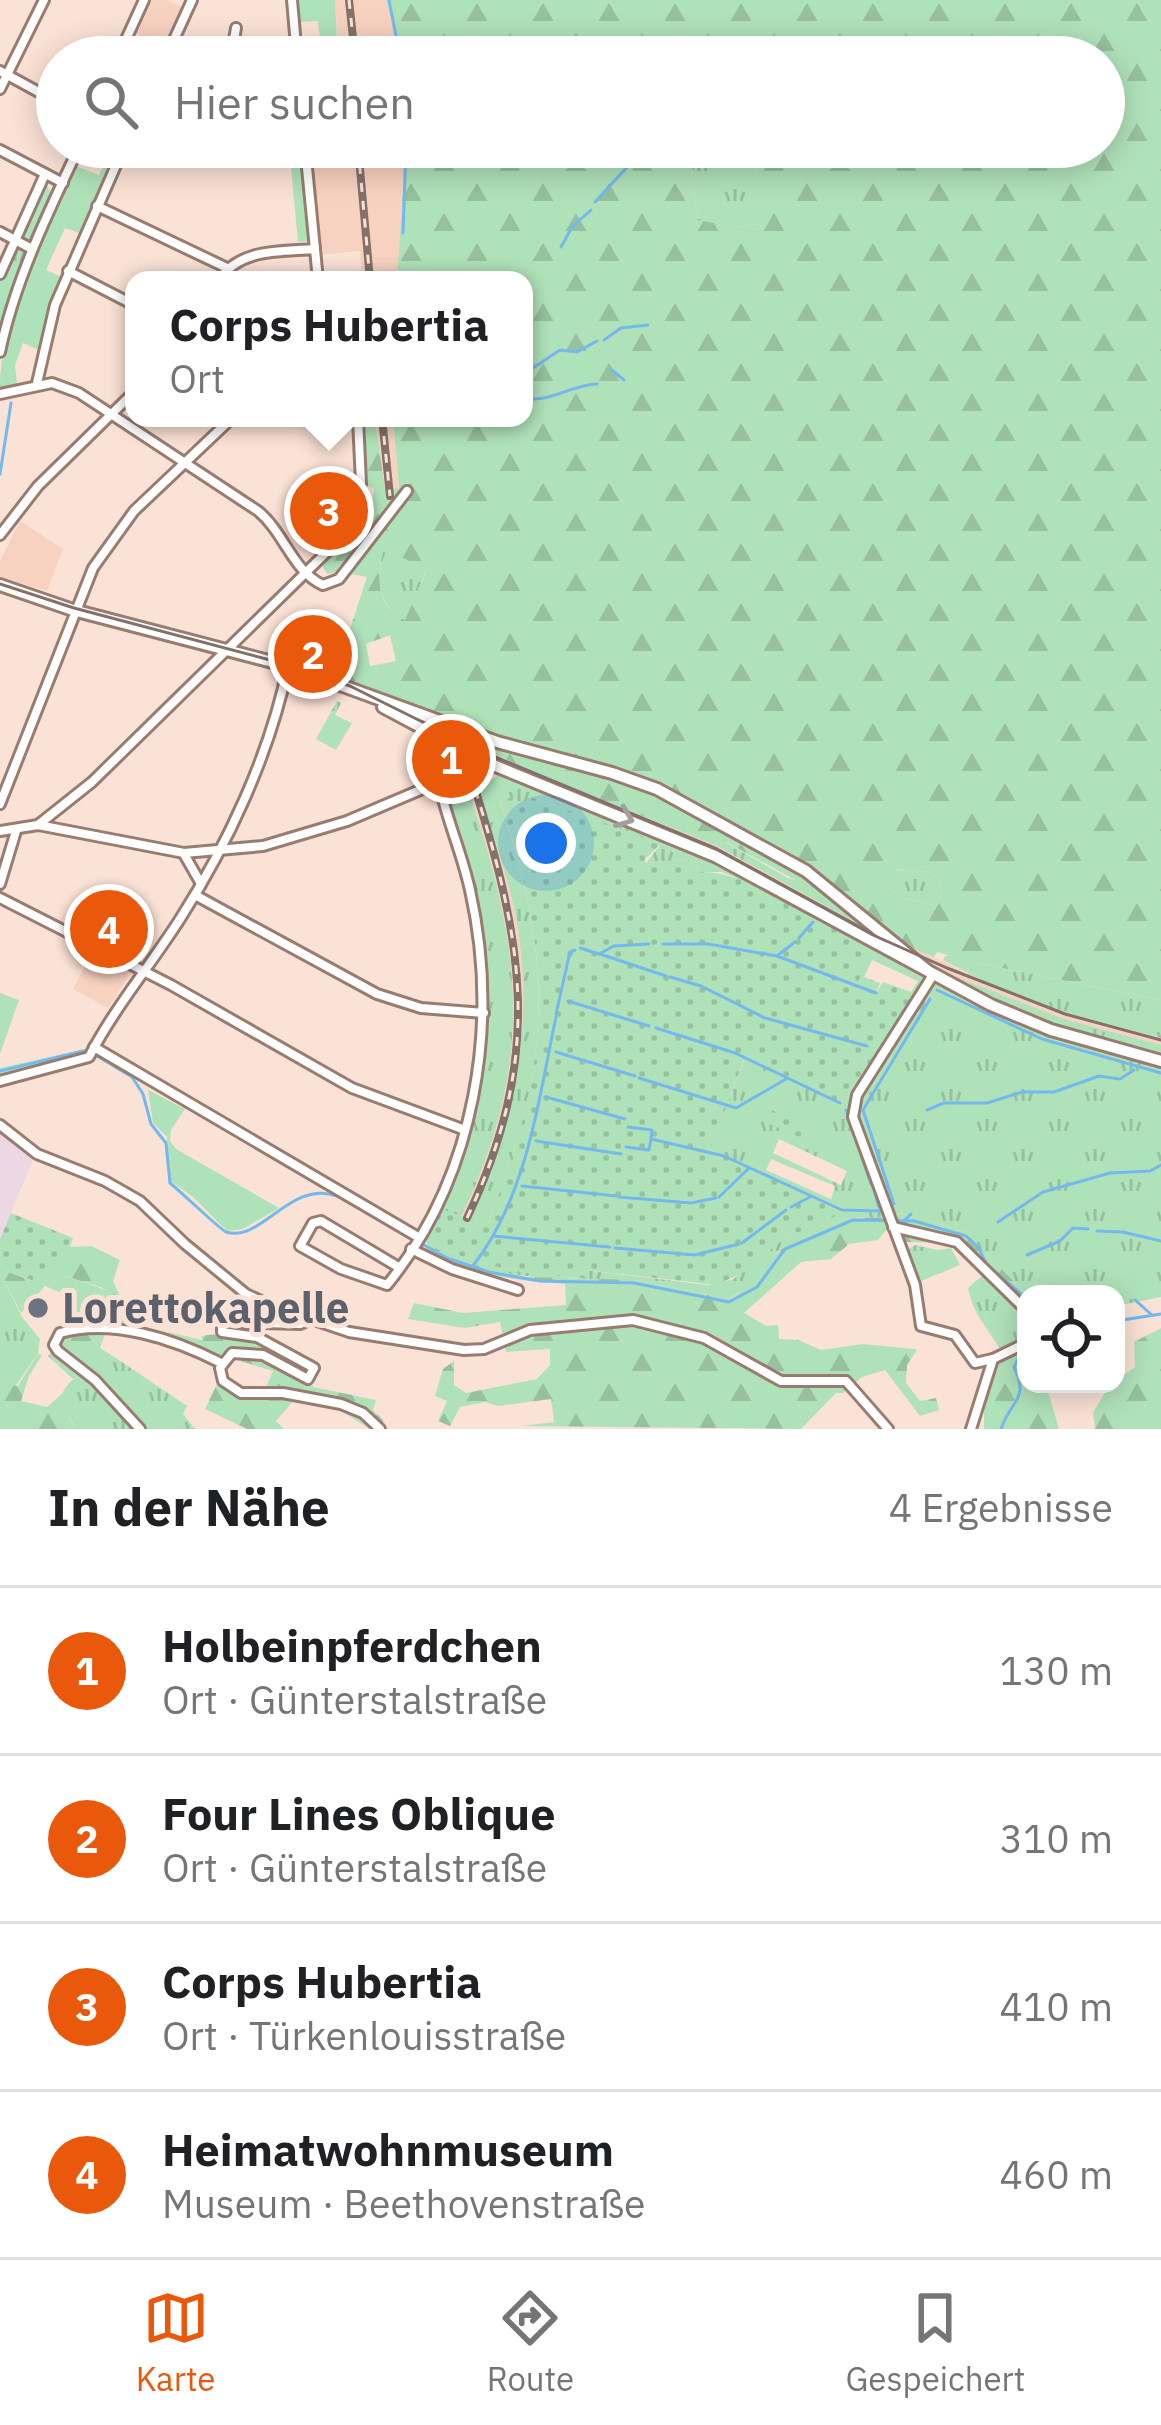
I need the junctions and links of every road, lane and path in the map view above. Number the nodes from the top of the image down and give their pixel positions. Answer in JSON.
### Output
{"nodes":[{"id":1,"x":44,"y":0,"type":"edge"},
{"id":2,"x":144,"y":0,"type":"edge"},
{"id":3,"x":193,"y":0,"type":"edge"},
{"id":4,"x":292,"y":0,"type":"edge"},
{"id":5,"x":236,"y":28,"type":"dead end"},
{"id":6,"x":128,"y":36,"type":"edge"},
{"id":7,"x":176,"y":36,"type":"edge"},
{"id":8,"x":235,"y":36,"type":"edge"},
{"id":9,"x":296,"y":36,"type":"edge"},
{"id":10,"x":3,"y":73,"type":"edge"},
{"id":11,"x":0,"y":89,"type":"edge"},
{"id":12,"x":36,"y":91,"type":"edge"},
{"id":13,"x":0,"y":150,"type":"edge"},
{"id":14,"x":70,"y":168,"type":"edge"},
{"id":15,"x":114,"y":168,"type":"edge"},
{"id":16,"x":307,"y":168,"type":"edge"},
{"id":17,"x":45,"y":174,"type":"junction"},
{"id":18,"x":63,"y":183,"type":"junction"},
{"id":19,"x":97,"y":206,"type":"junction"},
{"id":20,"x":0,"y":232,"type":"edge"},
{"id":21,"x":14,"y":240,"type":"junction"},
{"id":22,"x":32,"y":249,"type":"junction"},
{"id":23,"x":315,"y":249,"type":"junction"},
{"id":24,"x":227,"y":268,"type":"junction"},
{"id":25,"x":68,"y":271,"type":"junction"},
{"id":26,"x":225,"y":271,"type":"edge"},
{"id":27,"x":317,"y":271,"type":"edge"},
{"id":28,"x":0,"y":274,"type":"edge"},
{"id":29,"x":125,"y":300,"type":"edge"},
{"id":30,"x":0,"y":352,"type":"edge"},
{"id":31,"x":37,"y":383,"type":"junction"},
{"id":32,"x":0,"y":394,"type":"edge"},
{"id":33,"x":125,"y":401,"type":"edge"},
{"id":34,"x":111,"y":414,"type":"junction"},
{"id":35,"x":125,"y":423,"type":"edge"},
{"id":36,"x":131,"y":427,"type":"edge"},
{"id":37,"x":223,"y":427,"type":"edge"},
{"id":38,"x":359,"y":427,"type":"edge"},
{"id":39,"x":186,"y":463,"type":"junction"},
{"id":40,"x":407,"y":491,"type":"dead end"},
{"id":41,"x":0,"y":535,"type":"edge"},
{"id":42,"x":306,"y":576,"type":"junction"},
{"id":43,"x":0,"y":585,"type":"edge"},
{"id":44,"x":73,"y":610,"type":"junction"},
{"id":45,"x":225,"y":651,"type":"junction"},
{"id":46,"x":288,"y":667,"type":"junction"},
{"id":47,"x":370,"y":698,"type":"junction"},
{"id":48,"x":436,"y":737,"type":"junction"},
{"id":49,"x":486,"y":762,"type":"junction"},
{"id":50,"x":436,"y":781,"type":"junction"},
{"id":51,"x":0,"y":804,"type":"edge"},
{"id":52,"x":38,"y":825,"type":"junction"},
{"id":53,"x":0,"y":831,"type":"edge"},
{"id":54,"x":16,"y":831,"type":"junction"},
{"id":55,"x":217,"y":850,"type":"junction"},
{"id":56,"x":184,"y":853,"type":"junction"},
{"id":57,"x":200,"y":882,"type":"junction"},
{"id":58,"x":0,"y":884,"type":"edge"},
{"id":59,"x":194,"y":895,"type":"junction"},
{"id":60,"x":0,"y":898,"type":"edge"},
{"id":61,"x":875,"y":928,"type":"junction"},
{"id":62,"x":861,"y":937,"type":"junction"},
{"id":63,"x":143,"y":971,"type":"junction"},
{"id":64,"x":933,"y":975,"type":"junction"},
{"id":65,"x":484,"y":1013,"type":"junction"},
{"id":66,"x":92,"y":1052,"type":"junction"},
{"id":67,"x":1161,"y":1061,"type":"edge"},
{"id":68,"x":0,"y":1081,"type":"edge"},
{"id":69,"x":0,"y":1125,"type":"edge"},
{"id":70,"x":465,"y":1130,"type":"junction"},
{"id":71,"x":892,"y":1224,"type":"junction"},
{"id":72,"x":415,"y":1242,"type":"junction"},
{"id":73,"x":400,"y":1268,"type":"junction"},
{"id":74,"x":518,"y":1290,"type":"dead end"},
{"id":75,"x":1017,"y":1301,"type":"edge"},
{"id":76,"x":308,"y":1318,"type":"junction"},
{"id":77,"x":1017,"y":1348,"type":"edge"},
{"id":78,"x":993,"y":1360,"type":"junction"},
{"id":79,"x":221,"y":1363,"type":"junction"},
{"id":80,"x":140,"y":1429,"type":"edge"},
{"id":81,"x":380,"y":1429,"type":"edge"},
{"id":82,"x":888,"y":1429,"type":"edge"},
{"id":83,"x":971,"y":1429,"type":"edge"}],
"edges":[{"from":1,"to":10,"type":"street"},
{"from":2,"to":6,"type":"street"},
{"from":3,"to":7,"type":"street"},
{"from":4,"to":9,"type":"street"},
{"from":5,"to":8,"type":"street"},
{"from":10,"to":11,"type":"street"},
{"from":10,"to":12,"type":"street"},
{"from":13,"to":17,"type":"street"},
{"from":14,"to":18,"type":"street"},
{"from":15,"to":19,"type":"street"},
{"from":16,"to":23,"type":"street"},
{"from":17,"to":18,"type":"street"},
{"from":17,"to":21,"type":"street"},
{"from":18,"to":22,"type":"street"},
{"from":19,"to":24,"type":"street"},
{"from":19,"to":25,"type":"street"},
{"from":20,"to":21,"type":"street"},
{"from":21,"to":22,"type":"street"},
{"from":21,"to":28,"type":"street"},
{"from":22,"to":30,"type":"street"},
{"from":23,"to":24,"type":"street"},
{"from":23,"to":27,"type":"street"},
{"from":24,"to":26,"type":"street"},
{"from":25,"to":29,"type":"street"},
{"from":25,"to":31,"type":"street"},
{"from":31,"to":32,"type":"street"},
{"from":31,"to":34,"type":"street"},
{"from":33,"to":34,"type":"street"},
{"from":34,"to":35,"type":"street"},
{"from":34,"to":41,"type":"street"},
{"from":36,"to":39,"type":"street"},
{"from":37,"to":39,"type":"street"},
{"from":38,"to":42,"type":"street"},
{"from":39,"to":42,"type":"street"},
{"from":39,"to":44,"type":"street"},
{"from":40,"to":42,"type":"street"},
{"from":42,"to":45,"type":"street"},
{"from":43,"to":44,"type":"main road"},
{"from":44,"to":45,"type":"main road"},
{"from":44,"to":51,"type":"street"},
{"from":45,"to":46,"type":"main road"},
{"from":45,"to":52,"type":"street"},
{"from":46,"to":47,"type":"main road"},
{"from":46,"to":55,"type":"street"},
{"from":47,"to":48,"type":"main road"},
{"from":47,"to":61,"type":"main road"},
{"from":48,"to":49,"type":"main road"},
{"from":48,"to":50,"type":"street"},
{"from":49,"to":50,"type":"street"},
{"from":49,"to":62,"type":"main road","one_way":true},
{"from":50,"to":55,"type":"street"},
{"from":50,"to":65,"type":"street"},
{"from":52,"to":54,"type":"street"},
{"from":52,"to":56,"type":"street"},
{"from":53,"to":54,"type":"street"},
{"from":54,"to":58,"type":"street"},
{"from":55,"to":56,"type":"street"},
{"from":55,"to":57,"type":"street"},
{"from":56,"to":57,"type":"street"},
{"from":57,"to":59,"type":"street"},
{"from":59,"to":63,"type":"street"},
{"from":59,"to":65,"type":"street"},
{"from":60,"to":63,"type":"street"},
{"from":61,"to":62,"type":"main road"},
{"from":61,"to":64,"type":"main road"},
{"from":62,"to":64,"type":"main road"},
{"from":63,"to":66,"type":"street"},
{"from":63,"to":70,"type":"street"},
{"from":64,"to":67,"type":"main road"},
{"from":64,"to":71,"type":"street"},
{"from":65,"to":70,"type":"street"},
{"from":66,"to":68,"type":"street"},
{"from":66,"to":72,"type":"street"},
{"from":69,"to":76,"type":"street"},
{"from":70,"to":72,"type":"street"},
{"from":71,"to":75,"type":"street"},
{"from":71,"to":78,"type":"street"},
{"from":72,"to":73,"type":"street"},
{"from":72,"to":74,"type":"street"},
{"from":73,"to":73,"type":"street"},
{"from":76,"to":79,"type":"street"},
{"from":76,"to":82,"type":"street"},
{"from":77,"to":78,"type":"street"},
{"from":78,"to":83,"type":"street"},
{"from":79,"to":80,"type":"street"},
{"from":79,"to":81,"type":"street"}]}
